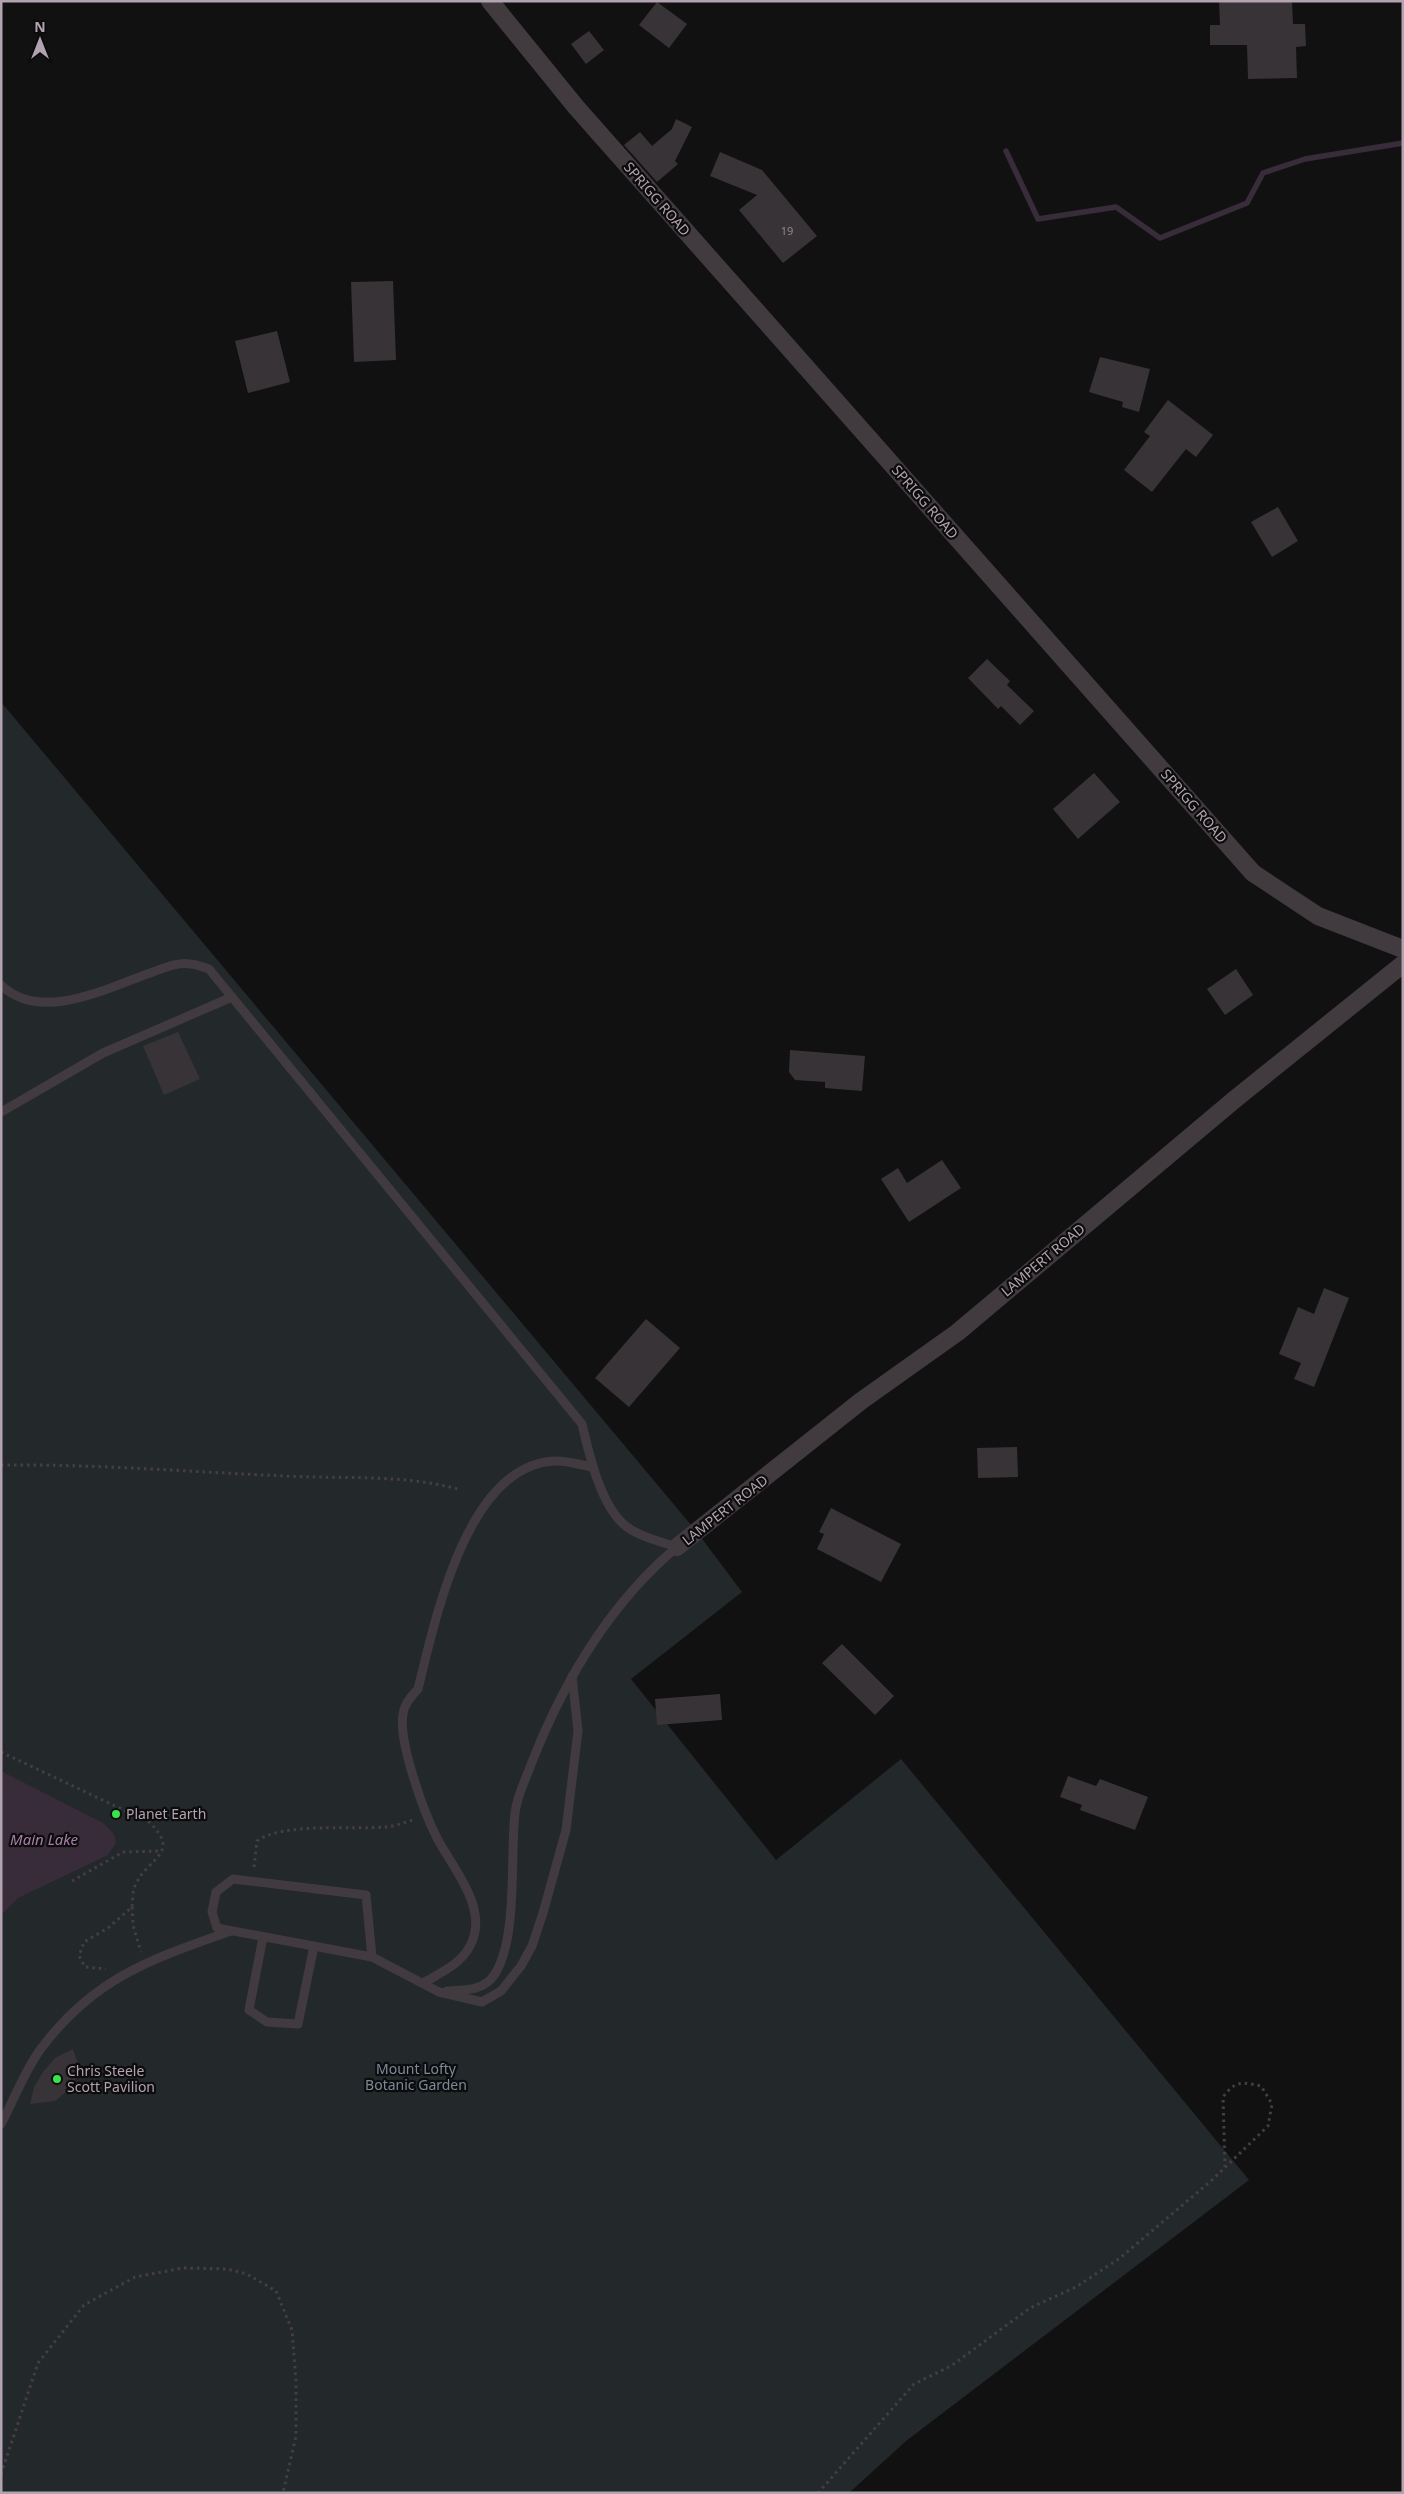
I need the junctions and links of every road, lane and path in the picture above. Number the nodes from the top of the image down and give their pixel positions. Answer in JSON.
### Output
{"nodes":[{"id":1,"x":490,"y":1,"type":"edge"},
{"id":2,"x":1403,"y":949,"type":"edge"},
{"id":3,"x":1403,"y":964,"type":"edge"},
{"id":4,"x":1,"y":985,"type":"edge"},
{"id":5,"x":232,"y":997,"type":"junction"},
{"id":6,"x":1,"y":1112,"type":"edge"},
{"id":7,"x":1,"y":1465,"type":"edge"},
{"id":8,"x":592,"y":1467,"type":"junction"},
{"id":9,"x":458,"y":1489,"type":"dead end"},
{"id":10,"x":677,"y":1547,"type":"junction"},
{"id":11,"x":572,"y":1676,"type":"junction"},
{"id":12,"x":1,"y":1752,"type":"edge"},
{"id":13,"x":428,"y":1816,"type":"junction"},
{"id":14,"x":162,"y":1851,"type":"junction"},
{"id":15,"x":72,"y":1881,"type":"dead end"},
{"id":16,"x":254,"y":1882,"type":"junction"},
{"id":17,"x":132,"y":1907,"type":"junction"},
{"id":18,"x":232,"y":1931,"type":"junction"},
{"id":19,"x":263,"y":1937,"type":"junction"},
{"id":20,"x":314,"y":1946,"type":"junction"},
{"id":21,"x":372,"y":1957,"type":"junction"},
{"id":22,"x":145,"y":1964,"type":"junction"},
{"id":23,"x":114,"y":1968,"type":"dead end"},
{"id":24,"x":422,"y":1983,"type":"junction"},
{"id":25,"x":438,"y":1992,"type":"junction"},
{"id":26,"x":1,"y":2124,"type":"edge"},
{"id":27,"x":1225,"y":2167,"type":"junction"},
{"id":28,"x":1,"y":2474,"type":"edge"},
{"id":29,"x":283,"y":2493,"type":"edge"},
{"id":30,"x":818,"y":2493,"type":"edge"}],
"edges":[{"from":1,"to":2,"type":"street","name":"SPRIGG ROAD"},
{"from":3,"to":10,"type":"street","name":"LAMPERT ROAD"},
{"from":4,"to":5,"type":"lane"},
{"from":5,"to":6,"type":"lane"},
{"from":5,"to":8,"type":"lane"},
{"from":7,"to":9,"type":"path"},
{"from":8,"to":10,"type":"lane"},
{"from":8,"to":13,"type":"lane"},
{"from":10,"to":11,"type":"lane"},
{"from":11,"to":25,"type":"lane"},
{"from":11,"to":25,"type":"lane"},
{"from":12,"to":14,"type":"path"},
{"from":13,"to":16,"type":"path"},
{"from":13,"to":24,"type":"lane"},
{"from":14,"to":15,"type":"path"},
{"from":14,"to":17,"type":"path"},
{"from":16,"to":18,"type":"lane"},
{"from":16,"to":21,"type":"lane"},
{"from":17,"to":22,"type":"path"},
{"from":17,"to":23,"type":"path"},
{"from":18,"to":19,"type":"lane"},
{"from":18,"to":22,"type":"lane"},
{"from":19,"to":20,"type":"lane"},
{"from":19,"to":20,"type":"lane"},
{"from":20,"to":21,"type":"lane"},
{"from":21,"to":24,"type":"lane"},
{"from":22,"to":26,"type":"lane"},
{"from":24,"to":25,"type":"lane"},
{"from":27,"to":27,"type":"path"},
{"from":27,"to":30,"type":"path"},
{"from":28,"to":29,"type":"path"}]}
